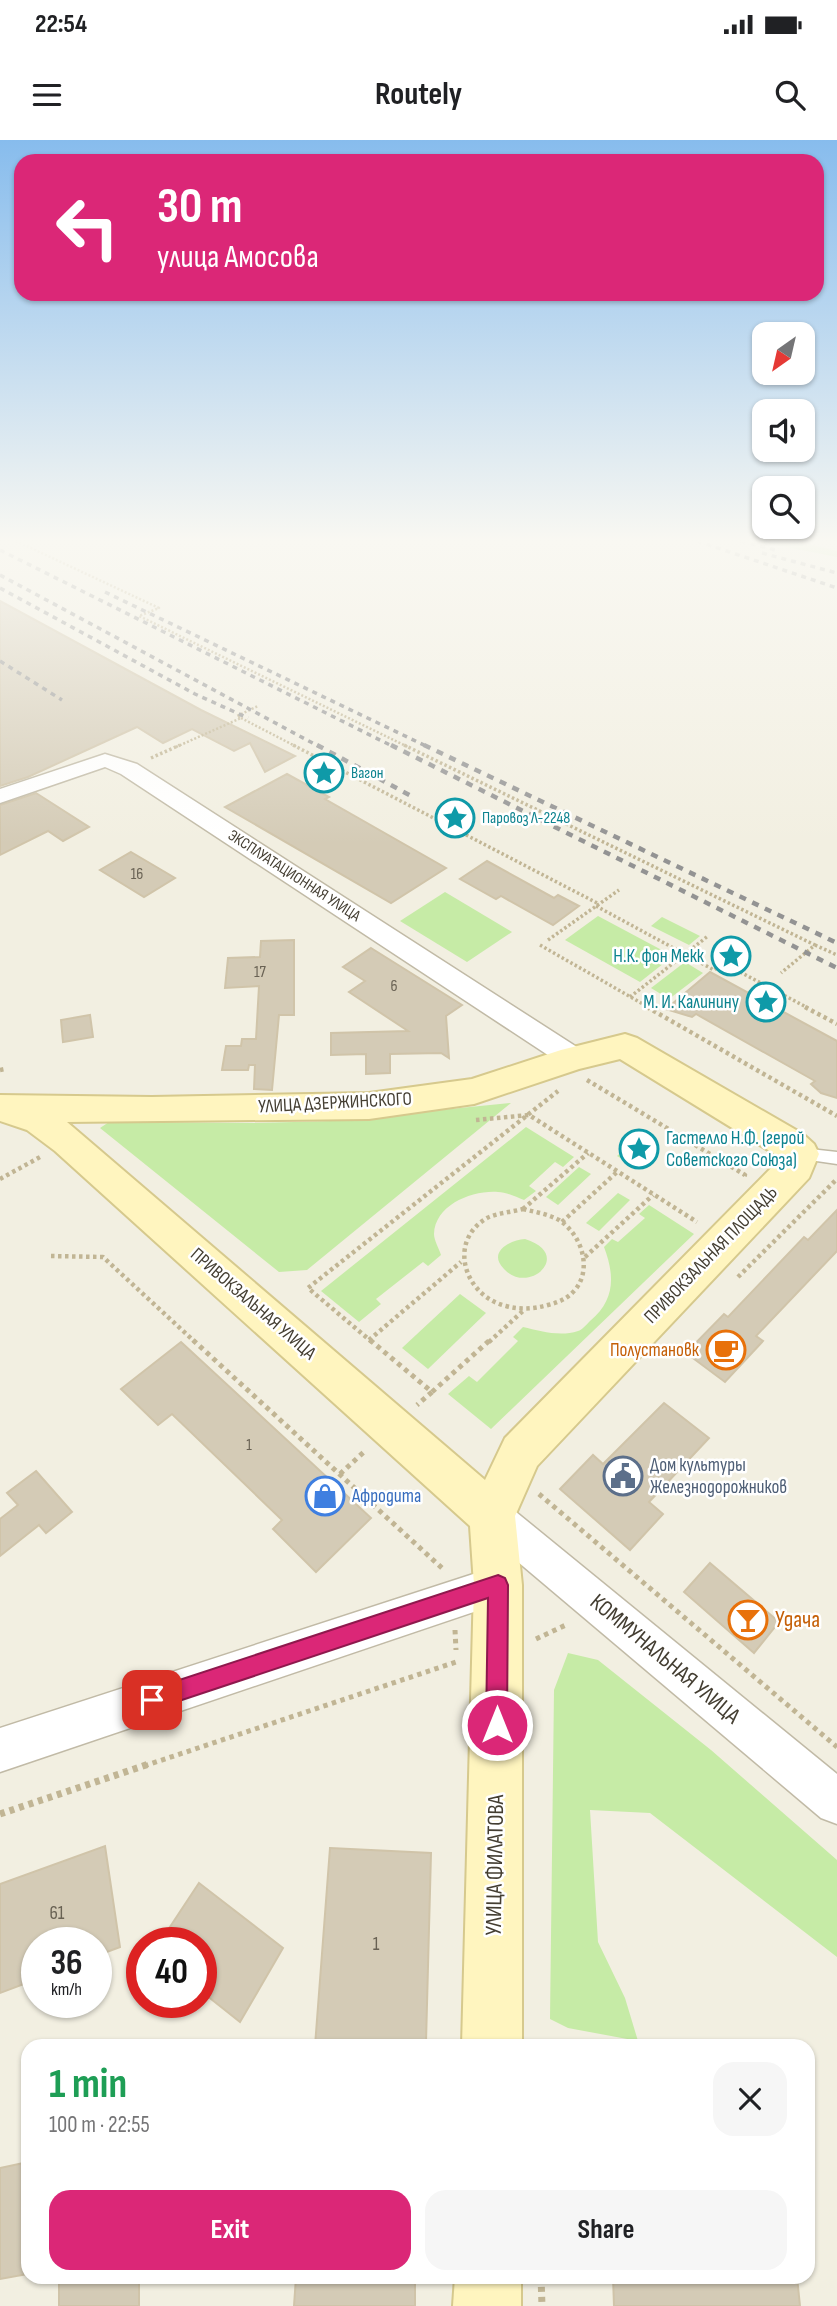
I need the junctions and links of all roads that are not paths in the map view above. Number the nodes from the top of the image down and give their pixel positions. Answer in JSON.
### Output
{"nodes":[{"id":1,"x":0,"y":796,"type":"edge"},
{"id":2,"x":625,"y":1046,"type":"joint"},
{"id":3,"x":573,"y":1072,"type":"junction"},
{"id":4,"x":2,"y":1108,"type":"edge"},
{"id":5,"x":121,"y":1109,"type":"junction"},
{"id":6,"x":68,"y":1141,"type":"junction"},
{"id":7,"x":819,"y":1156,"type":"edge"},
{"id":8,"x":492,"y":1516,"type":"junction"},
{"id":9,"x":476,"y":1592,"type":"junction"},
{"id":10,"x":0,"y":1750,"type":"edge"},
{"id":11,"x":837,"y":1802,"type":"edge"},
{"id":12,"x":492,"y":2039,"type":"edge"},
{"id":13,"x":488,"y":2284,"type":"edge"},
{"id":14,"x":487,"y":2306,"type":"edge"}],
"edges":[{"from":1,"to":3,"type":"street","name":"ЭКСПЛУАТАЦИОННАЯ УЛИЦА"},
{"from":2,"to":3,"type":"street","name":"УЛИЦА ДЗЕРЖИНСКОГО"},
{"from":2,"to":7,"type":"street","name":"ПРИВОКЗАЛЬНАЯ ПЛОЩАДЬ"},
{"from":3,"to":5,"type":"street","name":"УЛИЦА ДЗЕРЖИНСКОГО"},
{"from":4,"to":5,"type":"street","name":"УЛИЦА ДЗЕРЖИНСКОГО"},
{"from":4,"to":6,"type":"street","name":"ПРИВОКЗАЛЬНАЯ УЛИЦА"},
{"from":5,"to":6,"type":"street","name":"УЛИЦА ДЗЕРЖИНСКОГО"},
{"from":6,"to":8,"type":"street","name":"ПРИВОКЗАЛЬНАЯ УЛИЦА"},
{"from":7,"to":8,"type":"street","name":"ПРИВОКЗАЛЬНАЯ ПЛОЩАДЬ"},
{"from":8,"to":9,"type":"street","name":"УЛИЦА ФИЛАТОВА"},
{"from":8,"to":11,"type":"street","name":"КОММУНАЛЬНАЯ УЛИЦА"},
{"from":9,"to":10,"type":"street"},
{"from":9,"to":12,"type":"street","name":"УЛИЦА ФИЛАТОВА"},
{"from":13,"to":14,"type":"street"}]}
